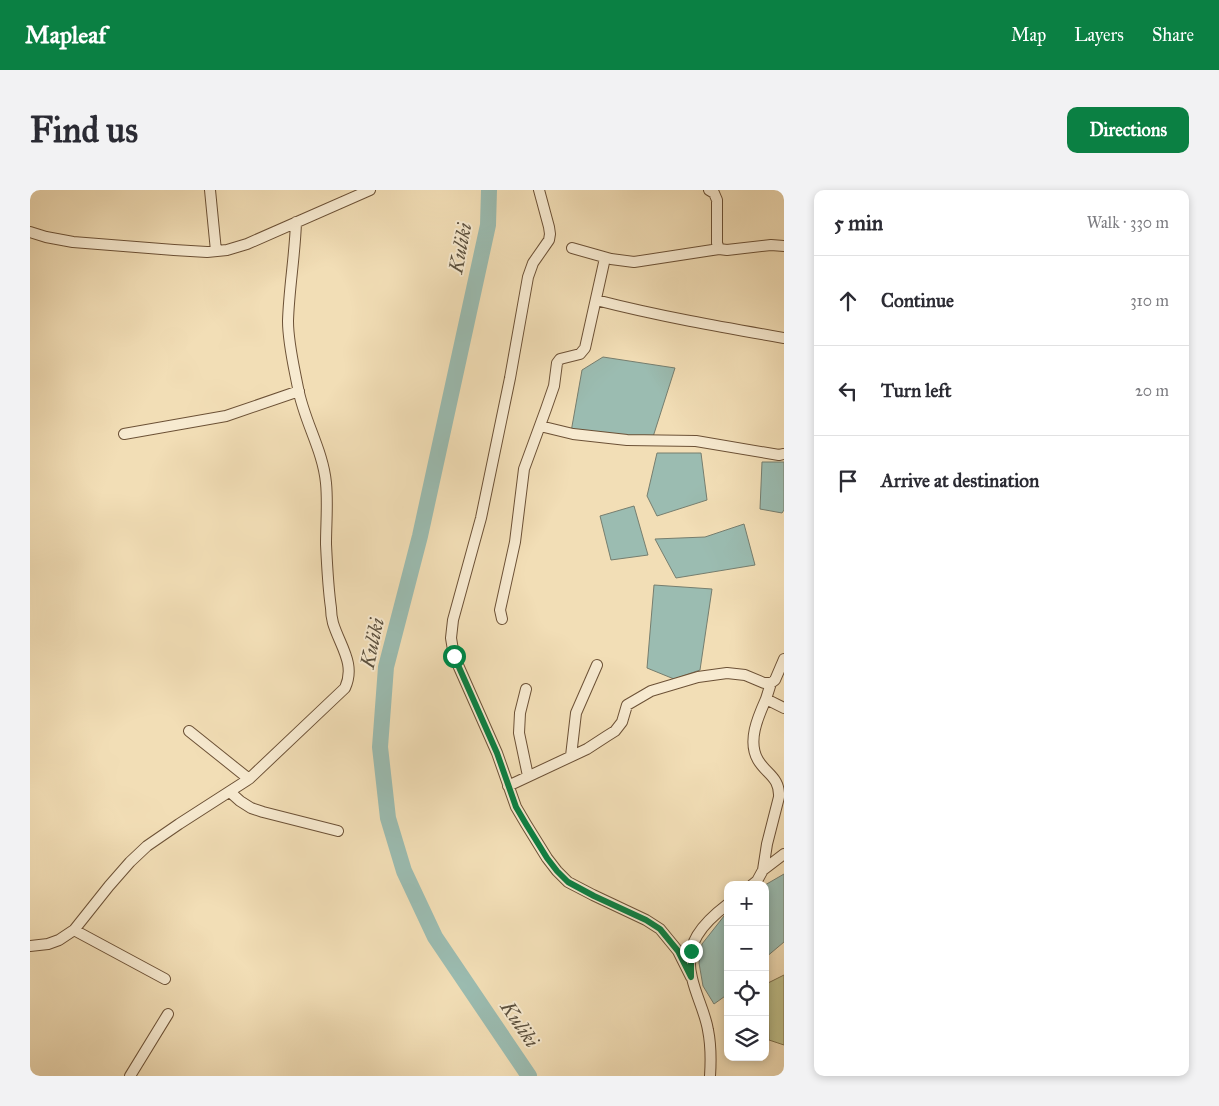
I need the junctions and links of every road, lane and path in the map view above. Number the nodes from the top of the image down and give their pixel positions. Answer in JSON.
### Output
{"nodes":[{"id":1,"x":210,"y":190,"type":"edge"},
{"id":2,"x":370,"y":190,"type":"edge"},
{"id":3,"x":539,"y":190,"type":"edge"},
{"id":4,"x":712,"y":191,"type":"edge"},
{"id":5,"x":296,"y":222,"type":"junction"},
{"id":6,"x":30,"y":232,"type":"edge"},
{"id":7,"x":784,"y":246,"type":"edge"},
{"id":8,"x":572,"y":248,"type":"dead end"},
{"id":9,"x":719,"y":249,"type":"junction"},
{"id":10,"x":216,"y":251,"type":"junction"},
{"id":11,"x":605,"y":258,"type":"junction"},
{"id":12,"x":596,"y":300,"type":"junction"},
{"id":13,"x":784,"y":338,"type":"edge"},
{"id":14,"x":298,"y":391,"type":"junction"},
{"id":15,"x":540,"y":426,"type":"junction"},
{"id":16,"x":124,"y":434,"type":"dead end"},
{"id":17,"x":784,"y":454,"type":"edge"},
{"id":18,"x":502,"y":619,"type":"dead end"},
{"id":19,"x":784,"y":659,"type":"edge"},
{"id":20,"x":597,"y":665,"type":"dead end"},
{"id":21,"x":771,"y":683,"type":"junction"},
{"id":22,"x":526,"y":689,"type":"dead end"},
{"id":23,"x":766,"y":699,"type":"junction"},
{"id":24,"x":784,"y":708,"type":"edge"},
{"id":25,"x":189,"y":731,"type":"dead end"},
{"id":26,"x":571,"y":756,"type":"junction"},
{"id":27,"x":528,"y":776,"type":"junction"},
{"id":28,"x":249,"y":780,"type":"junction"},
{"id":29,"x":508,"y":786,"type":"junction"},
{"id":30,"x":230,"y":792,"type":"junction"},
{"id":31,"x":338,"y":831,"type":"dead end"},
{"id":32,"x":784,"y":854,"type":"edge"},
{"id":33,"x":762,"y":870,"type":"junction"},
{"id":34,"x":757,"y":881,"type":"edge"},
{"id":35,"x":724,"y":907,"type":"edge"},
{"id":36,"x":74,"y":930,"type":"junction"},
{"id":37,"x":30,"y":946,"type":"edge"},
{"id":38,"x":691,"y":977,"type":"junction"},
{"id":39,"x":166,"y":979,"type":"dead end"},
{"id":40,"x":168,"y":1014,"type":"dead end"},
{"id":41,"x":130,"y":1076,"type":"edge"},
{"id":42,"x":710,"y":1076,"type":"edge"}],
"edges":[{"from":1,"to":10,"type":"street"},
{"from":2,"to":5,"type":"street"},
{"from":3,"to":29,"type":"street"},
{"from":4,"to":9,"type":"street"},
{"from":5,"to":10,"type":"street"},
{"from":5,"to":14,"type":"street"},
{"from":6,"to":10,"type":"street"},
{"from":7,"to":9,"type":"street"},
{"from":8,"to":11,"type":"street"},
{"from":9,"to":11,"type":"street"},
{"from":11,"to":12,"type":"street"},
{"from":12,"to":13,"type":"street"},
{"from":12,"to":15,"type":"street"},
{"from":14,"to":16,"type":"street"},
{"from":14,"to":28,"type":"street"},
{"from":15,"to":17,"type":"street"},
{"from":15,"to":18,"type":"street"},
{"from":19,"to":21,"type":"street"},
{"from":20,"to":26,"type":"street"},
{"from":21,"to":23,"type":"street"},
{"from":21,"to":26,"type":"street"},
{"from":22,"to":27,"type":"street"},
{"from":23,"to":24,"type":"street"},
{"from":23,"to":33,"type":"street"},
{"from":25,"to":28,"type":"street"},
{"from":26,"to":27,"type":"street"},
{"from":27,"to":29,"type":"street"},
{"from":28,"to":30,"type":"street"},
{"from":29,"to":38,"type":"street"},
{"from":30,"to":31,"type":"street"},
{"from":30,"to":36,"type":"street"},
{"from":32,"to":33,"type":"street"},
{"from":33,"to":34,"type":"street"},
{"from":35,"to":38,"type":"street"},
{"from":36,"to":37,"type":"street"},
{"from":36,"to":39,"type":"street"},
{"from":38,"to":42,"type":"street"},
{"from":40,"to":41,"type":"street"}]}
